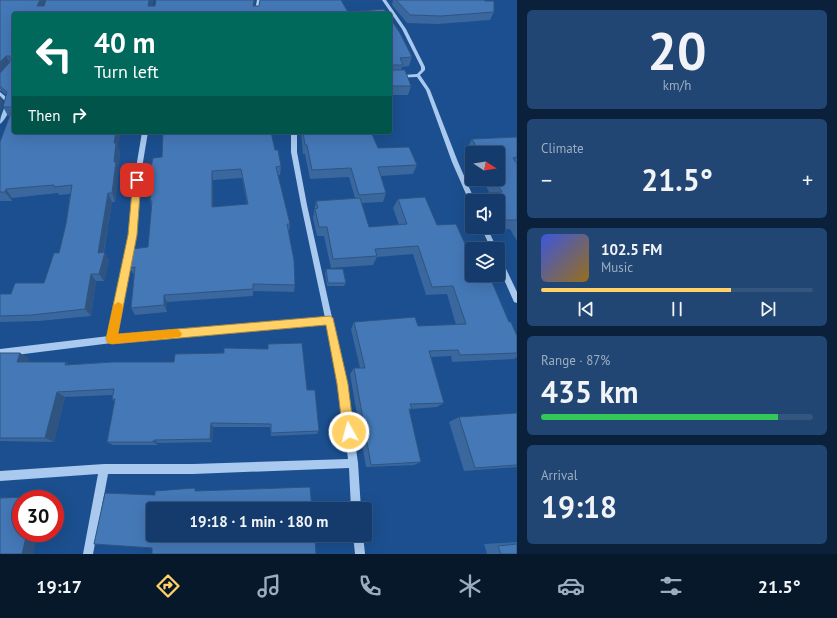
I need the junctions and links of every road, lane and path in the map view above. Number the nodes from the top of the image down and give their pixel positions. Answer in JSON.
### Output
{"nodes":[{"id":1,"x":260,"y":0,"type":"edge"},
{"id":2,"x":384,"y":0,"type":"edge"},
{"id":3,"x":257,"y":12,"type":"edge"},
{"id":4,"x":418,"y":75,"type":"junction"},
{"id":5,"x":392,"y":77,"type":"edge"},
{"id":6,"x":0,"y":93,"type":"edge"},
{"id":7,"x":0,"y":122,"type":"edge"},
{"id":8,"x":145,"y":134,"type":"edge"},
{"id":9,"x":294,"y":134,"type":"edge"},
{"id":10,"x":469,"y":194,"type":"edge"},
{"id":11,"x":505,"y":273,"type":"edge"},
{"id":12,"x":517,"y":300,"type":"edge"},
{"id":13,"x":330,"y":321,"type":"junction"},
{"id":14,"x":112,"y":339,"type":"junction"},
{"id":15,"x":0,"y":353,"type":"edge"},
{"id":16,"x":353,"y":463,"type":"junction"},
{"id":17,"x":104,"y":469,"type":"junction"},
{"id":18,"x":0,"y":476,"type":"edge"},
{"id":19,"x":356,"y":502,"type":"edge"},
{"id":20,"x":359,"y":542,"type":"edge"},
{"id":21,"x":88,"y":554,"type":"edge"},
{"id":22,"x":360,"y":554,"type":"edge"}],
"edges":[{"from":1,"to":3,"type":"street"},
{"from":2,"to":4,"type":"street"},
{"from":4,"to":5,"type":"street"},
{"from":4,"to":10,"type":"street"},
{"from":6,"to":7,"type":"street"},
{"from":8,"to":14,"type":"street"},
{"from":9,"to":13,"type":"street"},
{"from":11,"to":12,"type":"street"},
{"from":13,"to":14,"type":"street"},
{"from":13,"to":16,"type":"street"},
{"from":14,"to":15,"type":"street"},
{"from":16,"to":17,"type":"street"},
{"from":16,"to":19,"type":"street"},
{"from":17,"to":18,"type":"street"},
{"from":17,"to":21,"type":"street"},
{"from":20,"to":22,"type":"street"}]}
